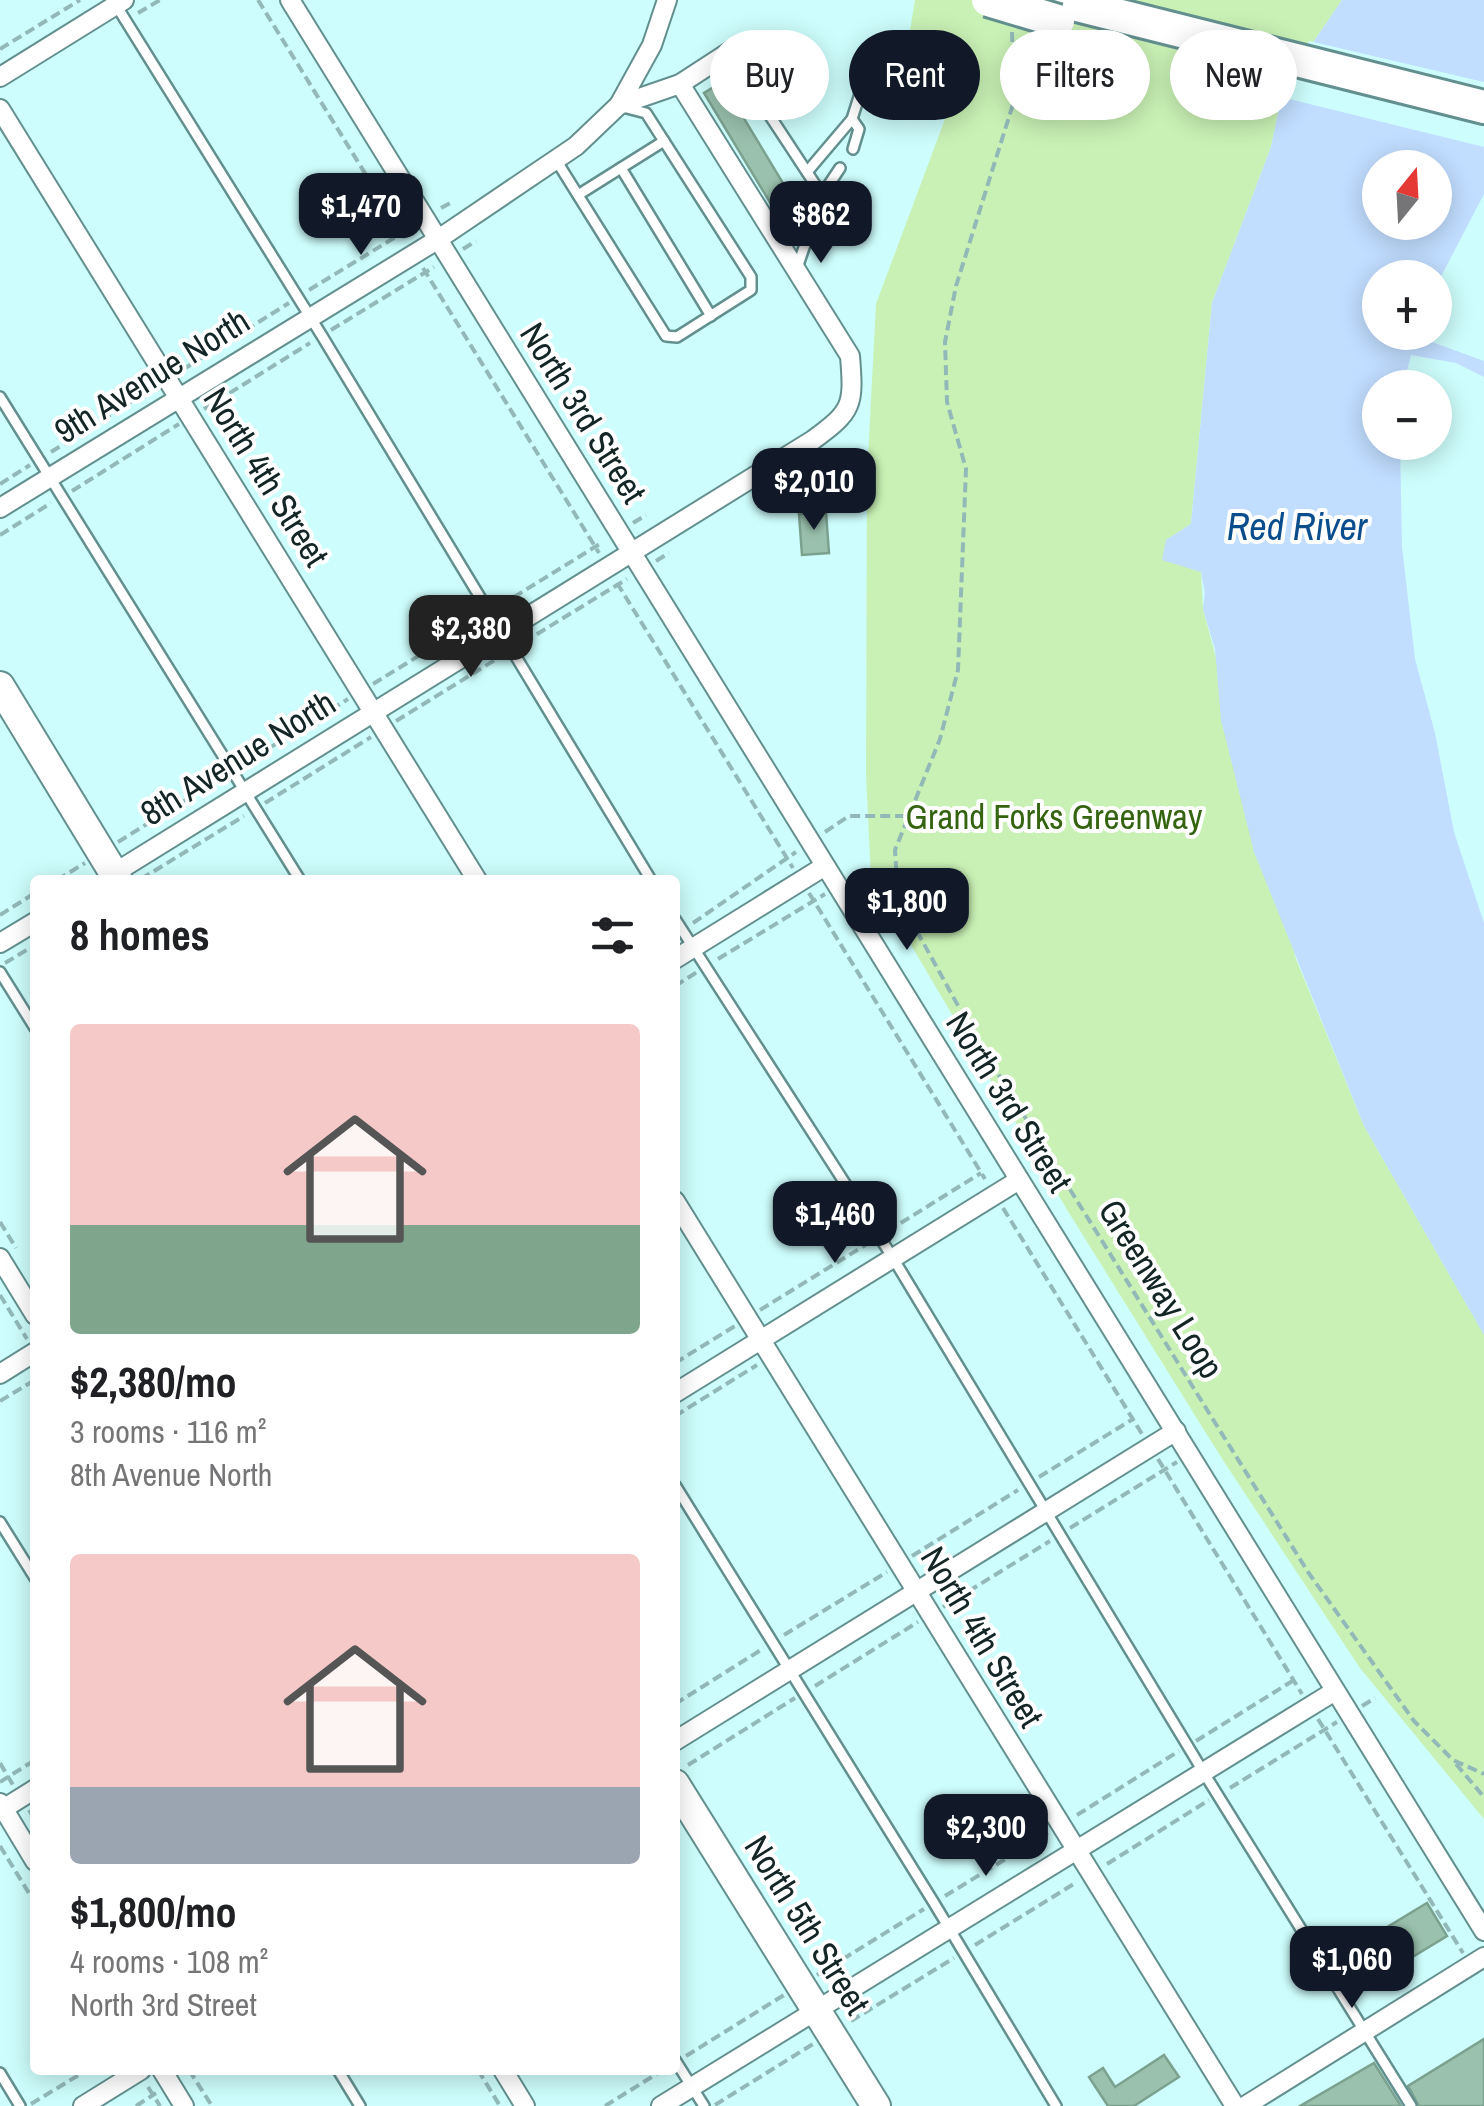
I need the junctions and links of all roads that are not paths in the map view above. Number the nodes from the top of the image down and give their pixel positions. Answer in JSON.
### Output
{"nodes":[{"id":1,"x":290,"y":0,"type":"edge"},
{"id":2,"x":667,"y":0,"type":"edge"},
{"id":3,"x":120,"y":3,"type":"edge"},
{"id":4,"x":1000,"y":11,"type":"edge"},
{"id":5,"x":1056,"y":13,"type":"edge"},
{"id":6,"x":710,"y":64,"type":"edge"},
{"id":7,"x":0,"y":77,"type":"edge"},
{"id":8,"x":680,"y":84,"type":"junction"},
{"id":9,"x":1422,"y":102,"type":"junction"},
{"id":10,"x":619,"y":106,"type":"junction"},
{"id":11,"x":1484,"y":107,"type":"edge"},
{"id":12,"x":0,"y":109,"type":"edge"},
{"id":13,"x":776,"y":120,"type":"edge"},
{"id":14,"x":851,"y":120,"type":"edge"},
{"id":15,"x":853,"y":120,"type":"edge"},
{"id":16,"x":1484,"y":128,"type":"edge"},
{"id":17,"x":664,"y":141,"type":"junction"},
{"id":18,"x":853,"y":149,"type":"dead end"},
{"id":19,"x":556,"y":160,"type":"junction"},
{"id":20,"x":621,"y":168,"type":"junction"},
{"id":21,"x":840,"y":168,"type":"dead end"},
{"id":22,"x":807,"y":172,"type":"junction"},
{"id":23,"x":578,"y":195,"type":"junction"},
{"id":24,"x":822,"y":195,"type":"junction"},
{"id":25,"x":437,"y":240,"type":"junction"},
{"id":26,"x":796,"y":270,"type":"junction"},
{"id":27,"x":711,"y":316,"type":"junction"},
{"id":28,"x":310,"y":318,"type":"junction"},
{"id":29,"x":0,"y":397,"type":"edge"},
{"id":30,"x":179,"y":398,"type":"junction"},
{"id":31,"x":50,"y":478,"type":"junction"},
{"id":32,"x":0,"y":508,"type":"edge"},
{"id":33,"x":632,"y":552,"type":"junction"},
{"id":34,"x":503,"y":632,"type":"junction"},
{"id":35,"x":0,"y":686,"type":"edge"},
{"id":36,"x":373,"y":712,"type":"junction"},
{"id":37,"x":251,"y":800,"type":"junction"},
{"id":38,"x":825,"y":866,"type":"junction"},
{"id":39,"x":117,"y":875,"type":"edge"},
{"id":40,"x":124,"y":875,"type":"edge"},
{"id":41,"x":297,"y":875,"type":"edge"},
{"id":42,"x":474,"y":875,"type":"edge"},
{"id":43,"x":649,"y":875,"type":"edge"},
{"id":44,"x":30,"y":925,"type":"edge"},
{"id":45,"x":680,"y":927,"type":"edge"},
{"id":46,"x":0,"y":943,"type":"edge"},
{"id":47,"x":692,"y":948,"type":"junction"},
{"id":48,"x":680,"y":956,"type":"edge"},
{"id":49,"x":0,"y":969,"type":"edge"},
{"id":50,"x":30,"y":1020,"type":"edge"},
{"id":51,"x":1019,"y":1180,"type":"junction"},
{"id":52,"x":680,"y":1209,"type":"edge"},
{"id":53,"x":0,"y":1258,"type":"edge"},
{"id":54,"x":893,"y":1258,"type":"junction"},
{"id":55,"x":30,"y":1307,"type":"edge"},
{"id":56,"x":760,"y":1340,"type":"junction"},
{"id":57,"x":30,"y":1355,"type":"edge"},
{"id":58,"x":0,"y":1374,"type":"edge"},
{"id":59,"x":680,"y":1390,"type":"edge"},
{"id":60,"x":1176,"y":1431,"type":"junction"},
{"id":61,"x":680,"y":1492,"type":"edge"},
{"id":62,"x":1047,"y":1510,"type":"junction"},
{"id":63,"x":0,"y":1522,"type":"edge"},
{"id":64,"x":30,"y":1570,"type":"edge"},
{"id":65,"x":917,"y":1591,"type":"junction"},
{"id":66,"x":791,"y":1669,"type":"junction"},
{"id":67,"x":1335,"y":1691,"type":"junction"},
{"id":68,"x":680,"y":1738,"type":"edge"},
{"id":69,"x":1204,"y":1772,"type":"junction"},
{"id":70,"x":30,"y":1792,"type":"edge"},
{"id":71,"x":680,"y":1792,"type":"edge"},
{"id":72,"x":1,"y":1808,"type":"edge"},
{"id":73,"x":1076,"y":1852,"type":"junction"},
{"id":74,"x":30,"y":1853,"type":"edge"},
{"id":75,"x":950,"y":1929,"type":"junction"},
{"id":76,"x":1484,"y":1932,"type":"edge"},
{"id":77,"x":1477,"y":1961,"type":"edge"},
{"id":78,"x":823,"y":2022,"type":"junction"},
{"id":79,"x":1365,"y":2031,"type":"junction"},
{"id":80,"x":680,"y":2068,"type":"edge"},
{"id":81,"x":0,"y":2073,"type":"edge"},
{"id":82,"x":133,"y":2075,"type":"edge"},
{"id":83,"x":165,"y":2075,"type":"edge"},
{"id":84,"x":341,"y":2075,"type":"edge"},
{"id":85,"x":506,"y":2075,"type":"edge"},
{"id":86,"x":692,"y":2087,"type":"junction"},
{"id":87,"x":20,"y":2106,"type":"edge"},
{"id":88,"x":83,"y":2106,"type":"edge"},
{"id":89,"x":184,"y":2106,"type":"edge"},
{"id":90,"x":360,"y":2106,"type":"edge"},
{"id":91,"x":525,"y":2106,"type":"edge"},
{"id":92,"x":661,"y":2106,"type":"edge"},
{"id":93,"x":704,"y":2106,"type":"edge"},
{"id":94,"x":876,"y":2106,"type":"edge"},
{"id":95,"x":1056,"y":2106,"type":"edge"},
{"id":96,"x":1235,"y":2106,"type":"edge"},
{"id":97,"x":1245,"y":2106,"type":"edge"},
{"id":98,"x":1411,"y":2106,"type":"edge"}],
"edges":[{"from":1,"to":25,"type":"street","name":"North 3rd Street"},
{"from":2,"to":10,"type":"street"},
{"from":3,"to":7,"type":"street"},
{"from":3,"to":28,"type":"lane"},
{"from":4,"to":5,"type":"highway","bridge":true},
{"from":5,"to":9,"type":"highway"},
{"from":6,"to":8,"type":"street","name":"9th Avenue North"},
{"from":8,"to":10,"type":"street","name":"9th Avenue North"},
{"from":8,"to":26,"type":"street","name":"8th Avenue North"},
{"from":9,"to":11,"type":"highway"},
{"from":9,"to":16,"type":"highway"},
{"from":10,"to":17,"type":"lane"},
{"from":10,"to":19,"type":"street","name":"9th Avenue North"},
{"from":12,"to":30,"type":"street","name":"North 4th Street"},
{"from":13,"to":22,"type":"lane"},
{"from":14,"to":22,"type":"lane"},
{"from":15,"to":18,"type":"lane"},
{"from":17,"to":20,"type":"lane"},
{"from":17,"to":27,"type":"lane"},
{"from":19,"to":23,"type":"lane"},
{"from":19,"to":25,"type":"street","name":"9th Avenue North"},
{"from":20,"to":23,"type":"lane"},
{"from":20,"to":27,"type":"lane"},
{"from":21,"to":24,"type":"lane"},
{"from":22,"to":24,"type":"lane"},
{"from":23,"to":27,"type":"lane"},
{"from":24,"to":26,"type":"lane"},
{"from":25,"to":28,"type":"street","name":"9th Avenue North"},
{"from":25,"to":33,"type":"street","name":"North 3rd Street"},
{"from":26,"to":33,"type":"street","name":"8th Avenue North"},
{"from":28,"to":30,"type":"street","name":"9th Avenue North"},
{"from":28,"to":34,"type":"lane"},
{"from":29,"to":31,"type":"lane"},
{"from":30,"to":31,"type":"street","name":"9th Avenue North"},
{"from":30,"to":36,"type":"street","name":"North 4th Street"},
{"from":31,"to":32,"type":"street","name":"9th Avenue North"},
{"from":31,"to":37,"type":"lane"},
{"from":33,"to":34,"type":"street","name":"8th Avenue North"},
{"from":33,"to":38,"type":"street","name":"North 3rd Street"},
{"from":34,"to":36,"type":"street","name":"8th Avenue North"},
{"from":34,"to":43,"type":"lane"},
{"from":35,"to":39,"type":"main road"},
{"from":36,"to":37,"type":"street","name":"8th Avenue North"},
{"from":36,"to":42,"type":"street","name":"North 4th Street"},
{"from":37,"to":40,"type":"street","name":"8th Avenue North"},
{"from":37,"to":41,"type":"lane"},
{"from":38,"to":47,"type":"street"},
{"from":38,"to":51,"type":"street","name":"North 3rd Street"},
{"from":44,"to":46,"type":"street"},
{"from":45,"to":47,"type":"lane"},
{"from":47,"to":48,"type":"street"},
{"from":47,"to":54,"type":"lane"},
{"from":49,"to":50,"type":"lane"},
{"from":51,"to":54,"type":"street"},
{"from":51,"to":60,"type":"street","name":"North 3rd Street"},
{"from":52,"to":56,"type":"street","name":"North 4th Street"},
{"from":53,"to":55,"type":"street"},
{"from":54,"to":56,"type":"street"},
{"from":54,"to":62,"type":"lane"},
{"from":56,"to":59,"type":"street"},
{"from":56,"to":65,"type":"street","name":"North 4th Street"},
{"from":57,"to":58,"type":"street"},
{"from":60,"to":62,"type":"street"},
{"from":60,"to":67,"type":"street","name":"North 3rd Street"},
{"from":61,"to":66,"type":"lane"},
{"from":62,"to":65,"type":"street"},
{"from":62,"to":69,"type":"lane"},
{"from":63,"to":64,"type":"lane"},
{"from":65,"to":66,"type":"street"},
{"from":65,"to":73,"type":"street","name":"North 4th Street"},
{"from":66,"to":68,"type":"street"},
{"from":66,"to":75,"type":"lane"},
{"from":67,"to":69,"type":"street"},
{"from":67,"to":76,"type":"street","name":"North 3rd Street"},
{"from":69,"to":73,"type":"street"},
{"from":69,"to":79,"type":"lane"},
{"from":70,"to":72,"type":"street"},
{"from":71,"to":78,"type":"main road","name":"North 5th Street"},
{"from":72,"to":74,"type":"street"},
{"from":73,"to":75,"type":"street"},
{"from":73,"to":96,"type":"street","name":"North 4th Street"},
{"from":75,"to":78,"type":"street"},
{"from":75,"to":95,"type":"lane"},
{"from":77,"to":79,"type":"street"},
{"from":78,"to":86,"type":"street"},
{"from":78,"to":94,"type":"main road","name":"North 5th Street"},
{"from":79,"to":97,"type":"street"},
{"from":79,"to":98,"type":"lane"},
{"from":80,"to":86,"type":"lane"},
{"from":81,"to":87,"type":"lane"},
{"from":82,"to":88,"type":"street"},
{"from":83,"to":89,"type":"street"},
{"from":84,"to":90,"type":"lane"},
{"from":85,"to":91,"type":"street"},
{"from":86,"to":92,"type":"street"},
{"from":86,"to":93,"type":"lane"}]}
